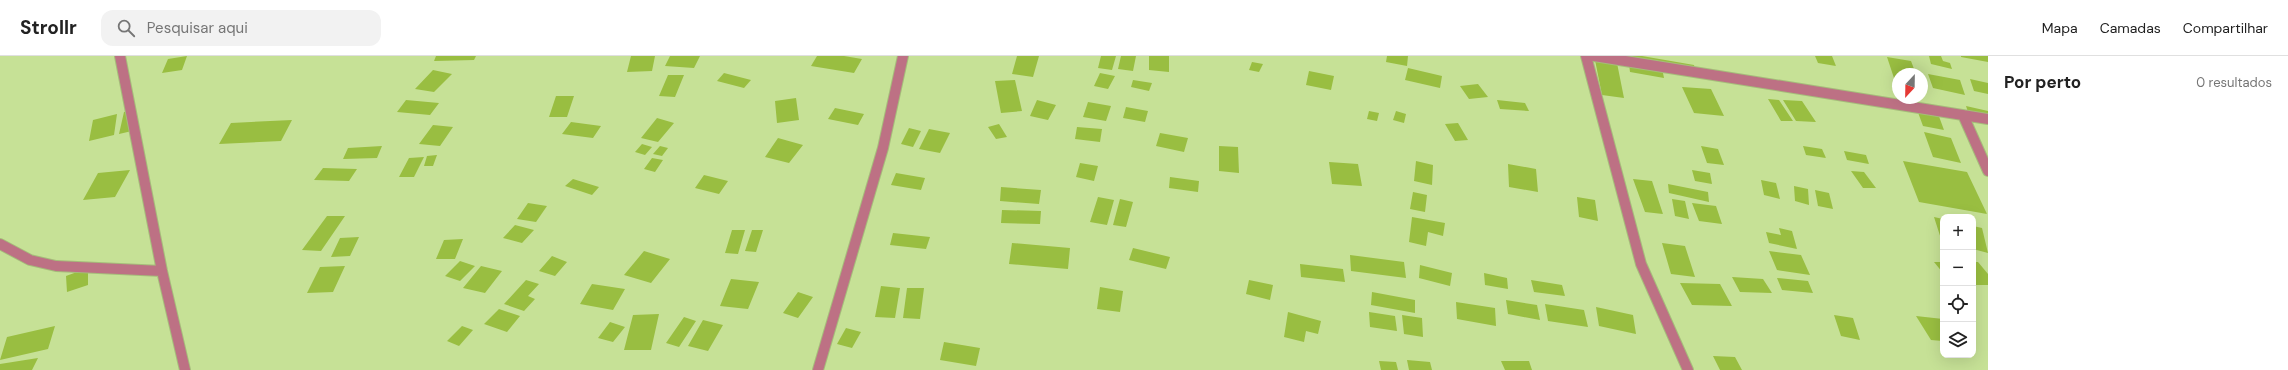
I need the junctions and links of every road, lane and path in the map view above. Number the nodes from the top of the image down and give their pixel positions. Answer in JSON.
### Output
{"nodes":[{"id":1,"x":120,"y":56,"type":"edge"},
{"id":2,"x":904,"y":56,"type":"edge"},
{"id":3,"x":1586,"y":56,"type":"edge"},
{"id":4,"x":1594,"y":56,"type":"edge"},
{"id":5,"x":1963,"y":115,"type":"junction"},
{"id":6,"x":1988,"y":119,"type":"edge"},
{"id":7,"x":1988,"y":171,"type":"edge"},
{"id":8,"x":0,"y":244,"type":"edge"},
{"id":9,"x":162,"y":271,"type":"junction"},
{"id":10,"x":184,"y":370,"type":"edge"},
{"id":11,"x":818,"y":370,"type":"edge"},
{"id":12,"x":1688,"y":370,"type":"edge"}],
"edges":[{"from":1,"to":9,"type":"street"},
{"from":2,"to":11,"type":"street"},
{"from":3,"to":12,"type":"street"},
{"from":4,"to":5,"type":"street"},
{"from":5,"to":6,"type":"street"},
{"from":5,"to":7,"type":"street"},
{"from":8,"to":9,"type":"street"},
{"from":9,"to":10,"type":"street"}]}
